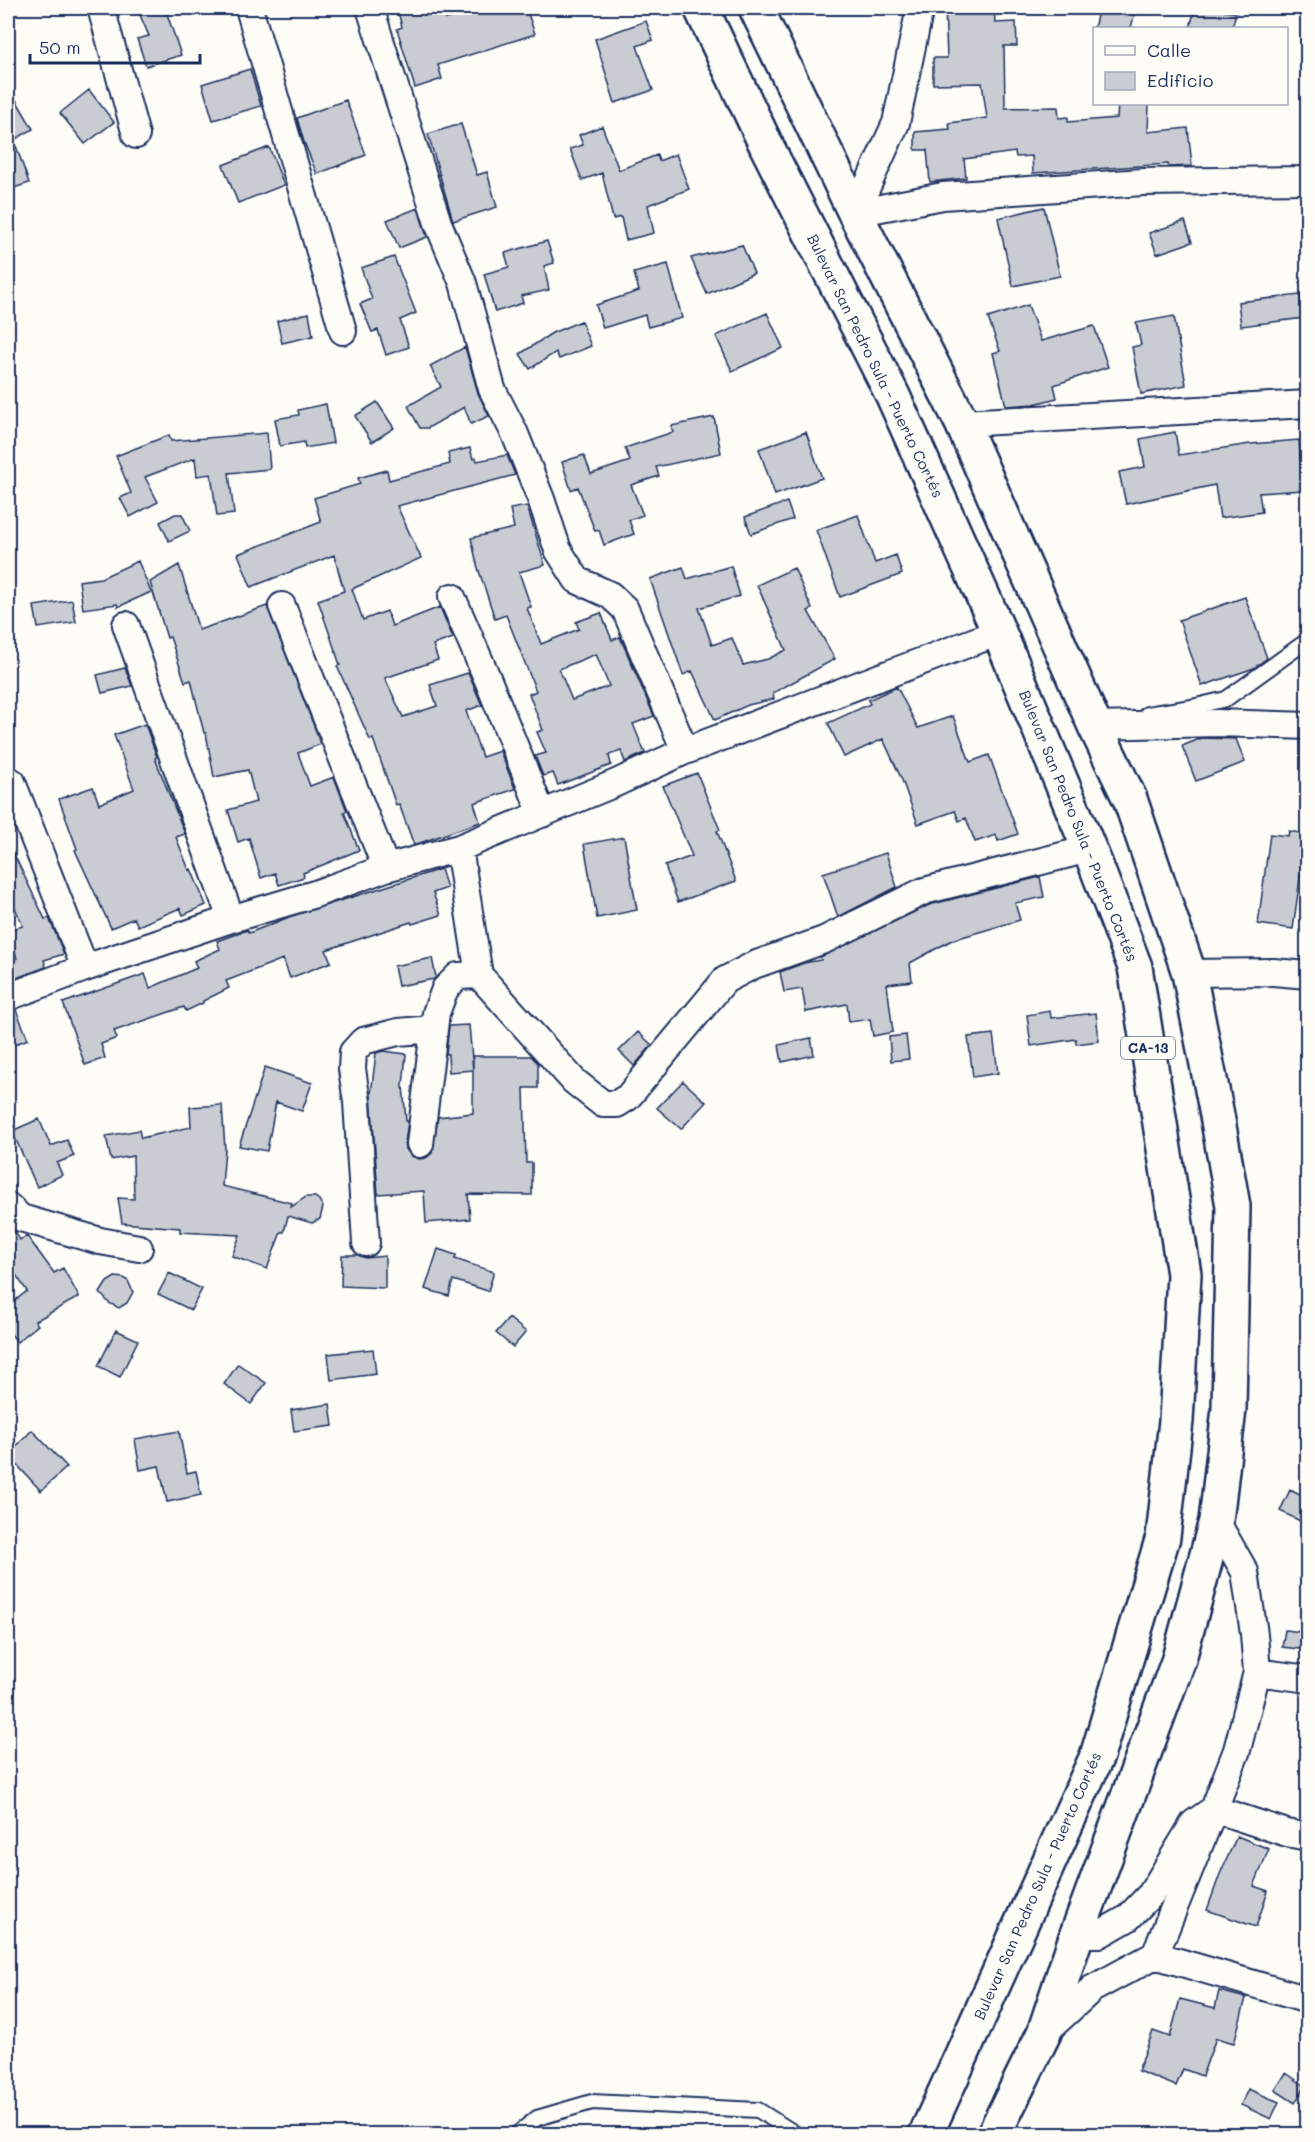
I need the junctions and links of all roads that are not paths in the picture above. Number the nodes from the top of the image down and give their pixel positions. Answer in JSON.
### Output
{"nodes":[{"id":1,"x":101,"y":8,"type":"edge"},
{"id":2,"x":249,"y":8,"type":"edge"},
{"id":3,"x":370,"y":8,"type":"edge"},
{"id":4,"x":700,"y":8,"type":"edge"},
{"id":5,"x":756,"y":8,"type":"edge"},
{"id":6,"x":920,"y":8,"type":"edge"},
{"id":7,"x":136,"y":135,"type":"dead end"},
{"id":8,"x":1308,"y":180,"type":"edge"},
{"id":9,"x":855,"y":213,"type":"junction"},
{"id":10,"x":344,"y":331,"type":"dead end"},
{"id":11,"x":1308,"y":404,"type":"edge"},
{"id":12,"x":962,"y":423,"type":"junction"},
{"id":13,"x":452,"y":597,"type":"dead end"},
{"id":14,"x":282,"y":606,"type":"dead end"},
{"id":15,"x":126,"y":626,"type":"dead end"},
{"id":16,"x":999,"y":632,"type":"junction"},
{"id":17,"x":1308,"y":640,"type":"edge"},
{"id":18,"x":1093,"y":722,"type":"junction"},
{"id":19,"x":1308,"y":726,"type":"edge"},
{"id":20,"x":685,"y":751,"type":"junction"},
{"id":21,"x":12,"y":782,"type":"dead end"},
{"id":22,"x":542,"y":814,"type":"junction"},
{"id":23,"x":459,"y":848,"type":"junction"},
{"id":24,"x":1089,"y":849,"type":"junction"},
{"id":25,"x":386,"y":868,"type":"junction"},
{"id":26,"x":231,"y":919,"type":"junction"},
{"id":27,"x":85,"y":968,"type":"junction"},
{"id":28,"x":1189,"y":974,"type":"junction"},
{"id":29,"x":479,"y":975,"type":"junction"},
{"id":30,"x":1308,"y":975,"type":"edge"},
{"id":31,"x":8,"y":997,"type":"edge"},
{"id":32,"x":434,"y":1029,"type":"junction"},
{"id":33,"x":420,"y":1144,"type":"dead end"},
{"id":34,"x":8,"y":1206,"type":"edge"},
{"id":35,"x":366,"y":1243,"type":"dead end"},
{"id":36,"x":139,"y":1248,"type":"dead end"},
{"id":37,"x":1216,"y":1521,"type":"junction"},
{"id":38,"x":1257,"y":1672,"type":"junction"},
{"id":39,"x":1308,"y":1679,"type":"edge"},
{"id":40,"x":1214,"y":1809,"type":"junction"},
{"id":41,"x":1308,"y":1838,"type":"edge"},
{"id":42,"x":1077,"y":1934,"type":"junction"},
{"id":43,"x":1155,"y":1955,"type":"junction"},
{"id":44,"x":1308,"y":2000,"type":"edge"},
{"id":45,"x":1044,"y":2032,"type":"junction"},
{"id":46,"x":537,"y":2118,"type":"junction"},
{"id":47,"x":517,"y":2134,"type":"edge"},
{"id":48,"x":527,"y":2134,"type":"edge"},
{"id":49,"x":796,"y":2134,"type":"edge"},
{"id":50,"x":926,"y":2134,"type":"edge"},
{"id":51,"x":994,"y":2134,"type":"edge"}],
"edges":[{"from":1,"to":7,"type":"street"},
{"from":2,"to":10,"type":"street"},
{"from":3,"to":20,"type":"street"},
{"from":4,"to":16,"type":"highway","name":"Bulevar San Pedro Sula - Puerto Cortés","number":"CA-13"},
{"from":5,"to":9,"type":"highway"},
{"from":6,"to":9,"type":"street"},
{"from":8,"to":9,"type":"street"},
{"from":9,"to":12,"type":"highway"},
{"from":11,"to":12,"type":"street"},
{"from":12,"to":18,"type":"highway"},
{"from":13,"to":22,"type":"street"},
{"from":14,"to":25,"type":"street"},
{"from":15,"to":26,"type":"street"},
{"from":16,"to":20,"type":"street"},
{"from":16,"to":24,"type":"highway","name":"Bulevar San Pedro Sula - Puerto Cortés","number":"CA-13"},
{"from":17,"to":18,"type":"lane"},
{"from":18,"to":19,"type":"street"},
{"from":18,"to":28,"type":"highway"},
{"from":20,"to":22,"type":"street"},
{"from":21,"to":27,"type":"street"},
{"from":22,"to":23,"type":"street"},
{"from":23,"to":25,"type":"street"},
{"from":23,"to":29,"type":"street"},
{"from":24,"to":29,"type":"street"},
{"from":24,"to":50,"type":"highway","name":"Bulevar San Pedro Sula - Puerto Cortés","number":"CA-13"},
{"from":25,"to":26,"type":"street"},
{"from":26,"to":27,"type":"street"},
{"from":27,"to":31,"type":"street"},
{"from":28,"to":30,"type":"street"},
{"from":28,"to":37,"type":"highway"},
{"from":29,"to":32,"type":"street"},
{"from":32,"to":33,"type":"street"},
{"from":32,"to":35,"type":"street"},
{"from":34,"to":36,"type":"street"},
{"from":37,"to":38,"type":"street"},
{"from":37,"to":42,"type":"highway"},
{"from":38,"to":39,"type":"street"},
{"from":38,"to":40,"type":"street"},
{"from":40,"to":41,"type":"street"},
{"from":40,"to":42,"type":"street"},
{"from":40,"to":43,"type":"street"},
{"from":42,"to":45,"type":"highway"},
{"from":43,"to":44,"type":"street"},
{"from":43,"to":45,"type":"street"},
{"from":45,"to":51,"type":"highway"},
{"from":46,"to":47,"type":"lane"},
{"from":46,"to":48,"type":"lane"},
{"from":46,"to":49,"type":"lane"}]}
